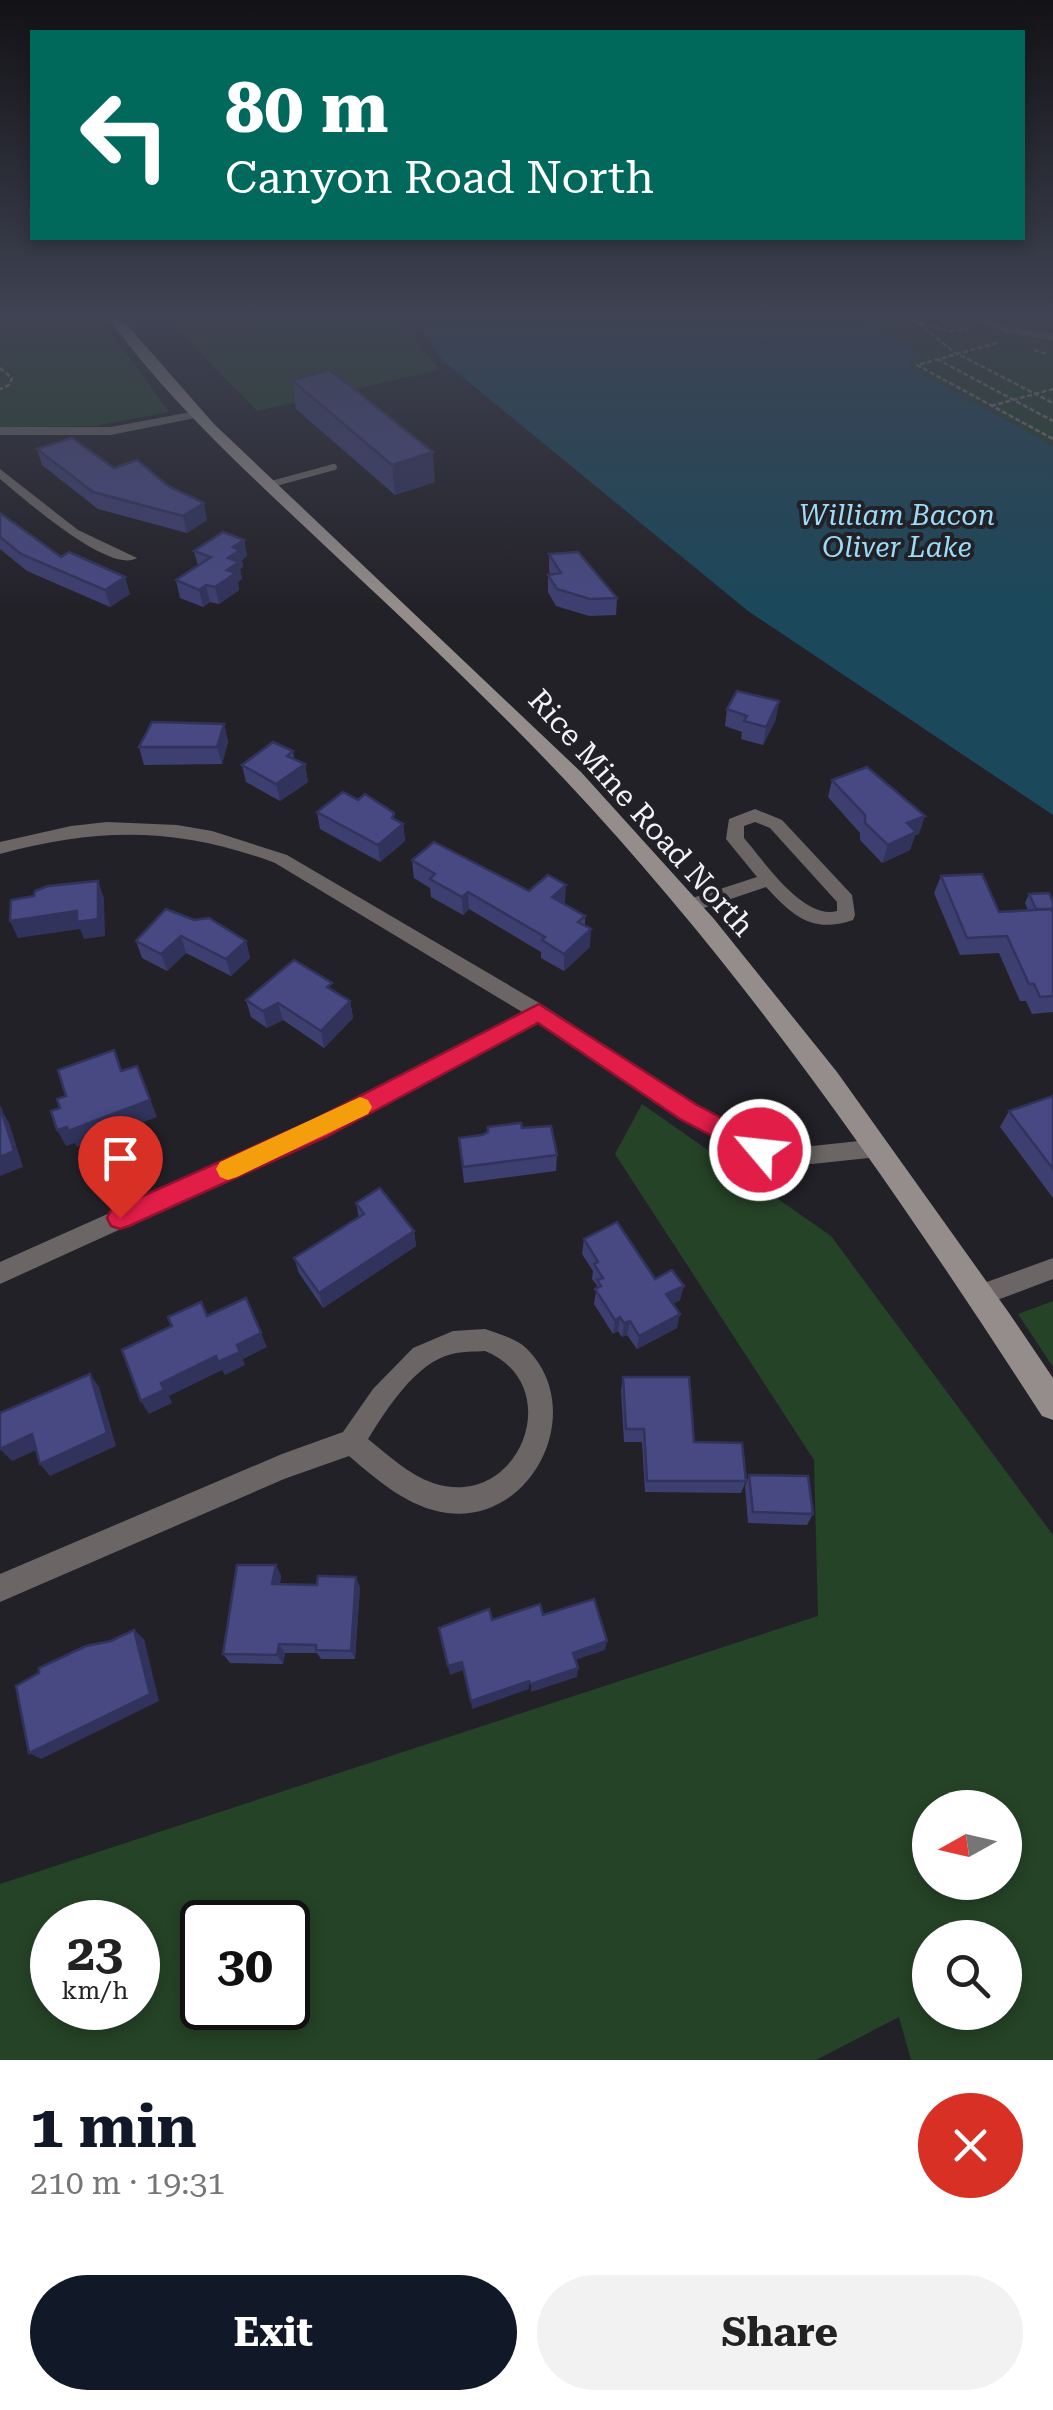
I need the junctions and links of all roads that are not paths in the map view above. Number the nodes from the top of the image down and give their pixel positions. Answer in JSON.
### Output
{"nodes":[{"id":1,"x":190,"y":415,"type":"edge"},
{"id":2,"x":197,"y":415,"type":"edge"},
{"id":3,"x":0,"y":431,"type":"edge"},
{"id":4,"x":334,"y":467,"type":"dead end"},
{"id":5,"x":0,"y":472,"type":"edge"},
{"id":6,"x":268,"y":485,"type":"junction"},
{"id":7,"x":130,"y":558,"type":"dead end"},
{"id":8,"x":0,"y":848,"type":"edge"},
{"id":9,"x":771,"y":878,"type":"junction"},
{"id":10,"x":690,"y":906,"type":"junction"},
{"id":11,"x":539,"y":1012,"type":"junction"},
{"id":12,"x":878,"y":1148,"type":"junction"},
{"id":13,"x":1053,"y":1268,"type":"edge"},
{"id":14,"x":0,"y":1274,"type":"edge"},
{"id":15,"x":981,"y":1294,"type":"junction"},
{"id":16,"x":1053,"y":1406,"type":"edge"},
{"id":17,"x":352,"y":1442,"type":"junction"},
{"id":18,"x":0,"y":1588,"type":"edge"}],
"edges":[{"from":1,"to":3,"type":"street"},
{"from":2,"to":6,"type":"main road","name":"Rice Mine Road North"},
{"from":4,"to":6,"type":"lane"},
{"from":5,"to":7,"type":"street"},
{"from":6,"to":10,"type":"main road","name":"Rice Mine Road North"},
{"from":8,"to":11,"type":"street"},
{"from":9,"to":9,"type":"street"},
{"from":9,"to":10,"type":"street"},
{"from":10,"to":12,"type":"main road","name":"Rice Mine Road North"},
{"from":11,"to":12,"type":"street"},
{"from":11,"to":14,"type":"street"},
{"from":12,"to":15,"type":"main road","name":"Rice Mine Road North"},
{"from":13,"to":15,"type":"street"},
{"from":15,"to":16,"type":"main road","name":"Rice Mine Road North"},
{"from":17,"to":17,"type":"street"},
{"from":17,"to":18,"type":"street"}]}
